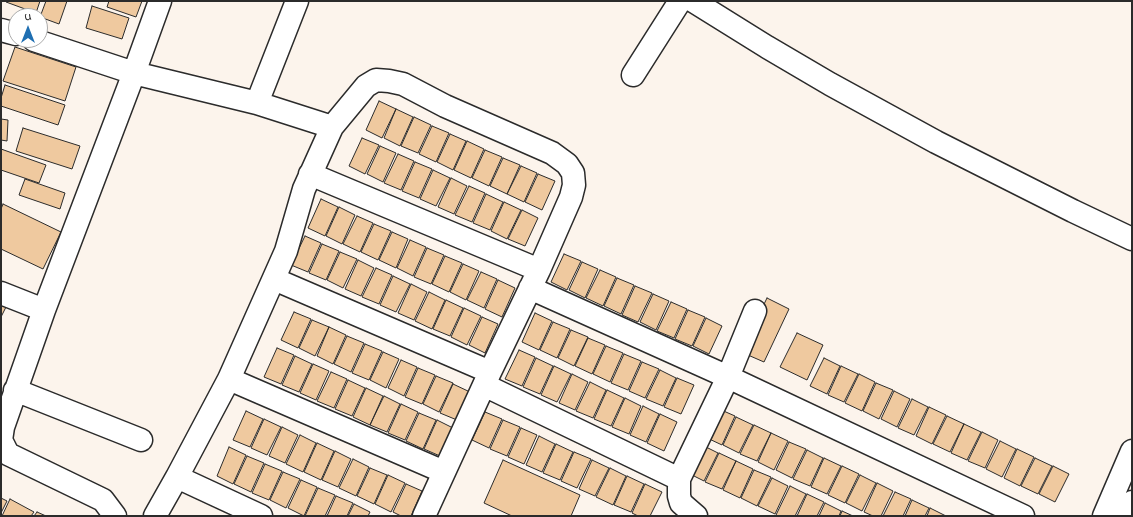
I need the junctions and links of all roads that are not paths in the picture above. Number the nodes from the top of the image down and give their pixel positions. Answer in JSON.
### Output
{"nodes":[{"id":1,"x":160,"y":1,"type":"edge"},
{"id":2,"x":297,"y":1,"type":"edge"},
{"id":3,"x":680,"y":1,"type":"edge"},
{"id":4,"x":693,"y":1,"type":"edge"},
{"id":5,"x":48,"y":45,"type":"edge"},
{"id":6,"x":134,"y":73,"type":"junction"},
{"id":7,"x":632,"y":75,"type":"dead end"},
{"id":8,"x":257,"y":103,"type":"junction"},
{"id":9,"x":332,"y":127,"type":"junction"},
{"id":10,"x":310,"y":174,"type":"junction"},
{"id":11,"x":1132,"y":239,"type":"edge"},
{"id":12,"x":274,"y":279,"type":"junction"},
{"id":13,"x":535,"y":279,"type":"junction"},
{"id":14,"x":1,"y":293,"type":"edge"},
{"id":15,"x":44,"y":310,"type":"junction"},
{"id":16,"x":755,"y":311,"type":"dead end"},
{"id":17,"x":728,"y":377,"type":"junction"},
{"id":18,"x":487,"y":378,"type":"junction"},
{"id":19,"x":229,"y":379,"type":"junction"},
{"id":20,"x":15,"y":390,"type":"junction"},
{"id":21,"x":1,"y":440,"type":"edge"},
{"id":22,"x":141,"y":440,"type":"dead end"},
{"id":23,"x":1132,"y":451,"type":"edge"},
{"id":24,"x":444,"y":472,"type":"junction"},
{"id":25,"x":177,"y":477,"type":"junction"},
{"id":26,"x":679,"y":478,"type":"junction"},
{"id":27,"x":1132,"y":502,"type":"edge"},
{"id":28,"x":115,"y":516,"type":"edge"},
{"id":29,"x":155,"y":516,"type":"edge"},
{"id":30,"x":261,"y":516,"type":"edge"},
{"id":31,"x":424,"y":516,"type":"edge"},
{"id":32,"x":696,"y":516,"type":"edge"},
{"id":33,"x":1023,"y":516,"type":"edge"},
{"id":34,"x":1104,"y":516,"type":"edge"},
{"id":35,"x":1126,"y":516,"type":"edge"}],
"edges":[{"from":1,"to":6,"type":"street"},
{"from":2,"to":8,"type":"street"},
{"from":3,"to":7,"type":"street"},
{"from":4,"to":11,"type":"street"},
{"from":5,"to":6,"type":"street"},
{"from":6,"to":8,"type":"street"},
{"from":6,"to":15,"type":"street"},
{"from":8,"to":9,"type":"street"},
{"from":9,"to":10,"type":"street"},
{"from":9,"to":13,"type":"street"},
{"from":10,"to":12,"type":"street"},
{"from":10,"to":13,"type":"street"},
{"from":12,"to":18,"type":"street"},
{"from":12,"to":19,"type":"street"},
{"from":13,"to":17,"type":"street"},
{"from":13,"to":18,"type":"street"},
{"from":14,"to":15,"type":"street"},
{"from":15,"to":20,"type":"street"},
{"from":16,"to":17,"type":"street"},
{"from":17,"to":26,"type":"street"},
{"from":17,"to":33,"type":"street"},
{"from":18,"to":24,"type":"street"},
{"from":18,"to":26,"type":"street"},
{"from":19,"to":24,"type":"street"},
{"from":19,"to":25,"type":"street"},
{"from":20,"to":21,"type":"street"},
{"from":20,"to":22,"type":"street"},
{"from":21,"to":28,"type":"street"},
{"from":23,"to":34,"type":"street"},
{"from":24,"to":31,"type":"street"},
{"from":25,"to":29,"type":"street"},
{"from":25,"to":30,"type":"street"},
{"from":26,"to":32,"type":"street"},
{"from":27,"to":35,"type":"street"}]}
